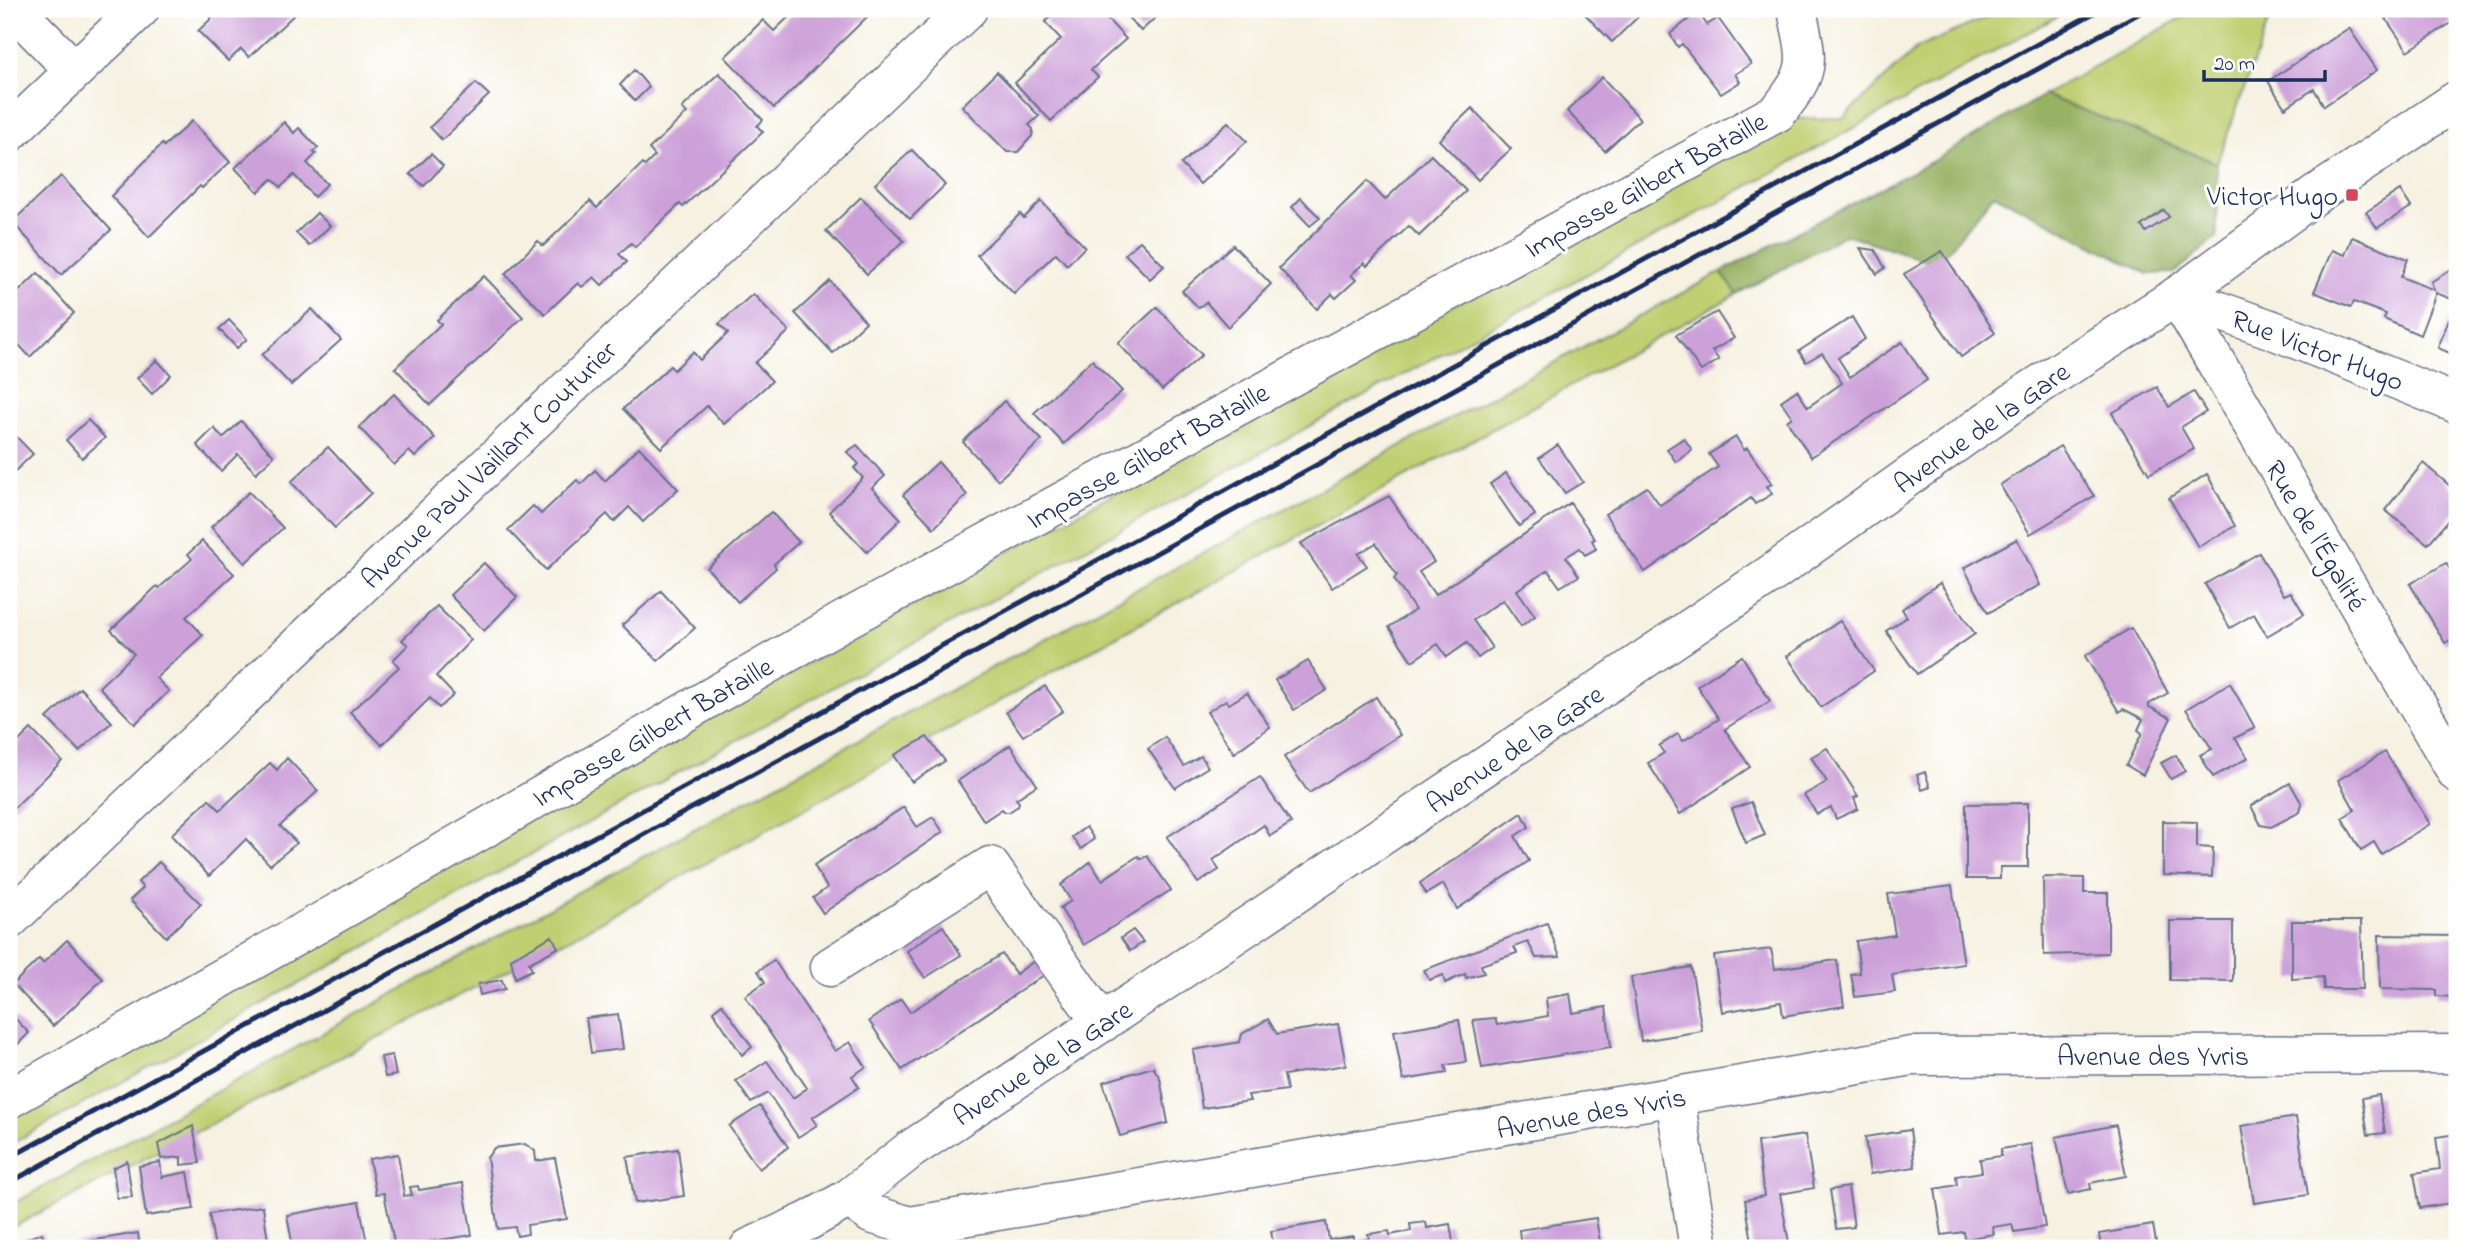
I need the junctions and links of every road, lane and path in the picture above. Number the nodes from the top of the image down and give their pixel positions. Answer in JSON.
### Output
{"nodes":[{"id":1,"x":13,"y":9,"type":"edge"},
{"id":2,"x":140,"y":9,"type":"edge"},
{"id":3,"x":968,"y":9,"type":"edge"},
{"id":4,"x":1798,"y":11,"type":"edge"},
{"id":5,"x":74,"y":70,"type":"junction"},
{"id":6,"x":2457,"y":100,"type":"edge"},
{"id":7,"x":9,"y":133,"type":"edge"},
{"id":8,"x":2177,"y":296,"type":"junction"},
{"id":9,"x":2457,"y":404,"type":"edge"},
{"id":10,"x":2457,"y":773,"type":"edge"},
{"id":11,"x":9,"y":920,"type":"edge"},
{"id":12,"x":830,"y":967,"type":"dead end"},
{"id":13,"x":1101,"y":1023,"type":"junction"},
{"id":14,"x":2457,"y":1054,"type":"edge"},
{"id":15,"x":1675,"y":1098,"type":"junction"},
{"id":16,"x":9,"y":1099,"type":"edge"},
{"id":17,"x":849,"y":1198,"type":"junction"},
{"id":18,"x":809,"y":1235,"type":"edge"},
{"id":19,"x":749,"y":1248,"type":"edge"},
{"id":20,"x":1699,"y":1248,"type":"edge"}],
"edges":[{"from":1,"to":5,"type":"street"},
{"from":2,"to":5,"type":"street"},
{"from":3,"to":11,"type":"street","name":"Avenue Paul Vaillant Couturier"},
{"from":4,"to":16,"type":"street","name":"Impasse Gilbert Bataille"},
{"from":5,"to":7,"type":"street"},
{"from":6,"to":8,"type":"street","name":"Avenue de la Gare"},
{"from":8,"to":9,"type":"street","name":"Rue Victor Hugo"},
{"from":8,"to":10,"type":"street","name":"Rue de l’Égalité"},
{"from":8,"to":13,"type":"street","name":"Avenue de la Gare"},
{"from":12,"to":13,"type":"street"},
{"from":13,"to":17,"type":"street","name":"Avenue de la Gare"},
{"from":14,"to":15,"type":"street","name":"Avenue des Yvris"},
{"from":15,"to":17,"type":"street","name":"Avenue des Yvris"},
{"from":15,"to":20,"type":"street"},
{"from":17,"to":18,"type":"street"},
{"from":18,"to":19,"type":"street"}]}
